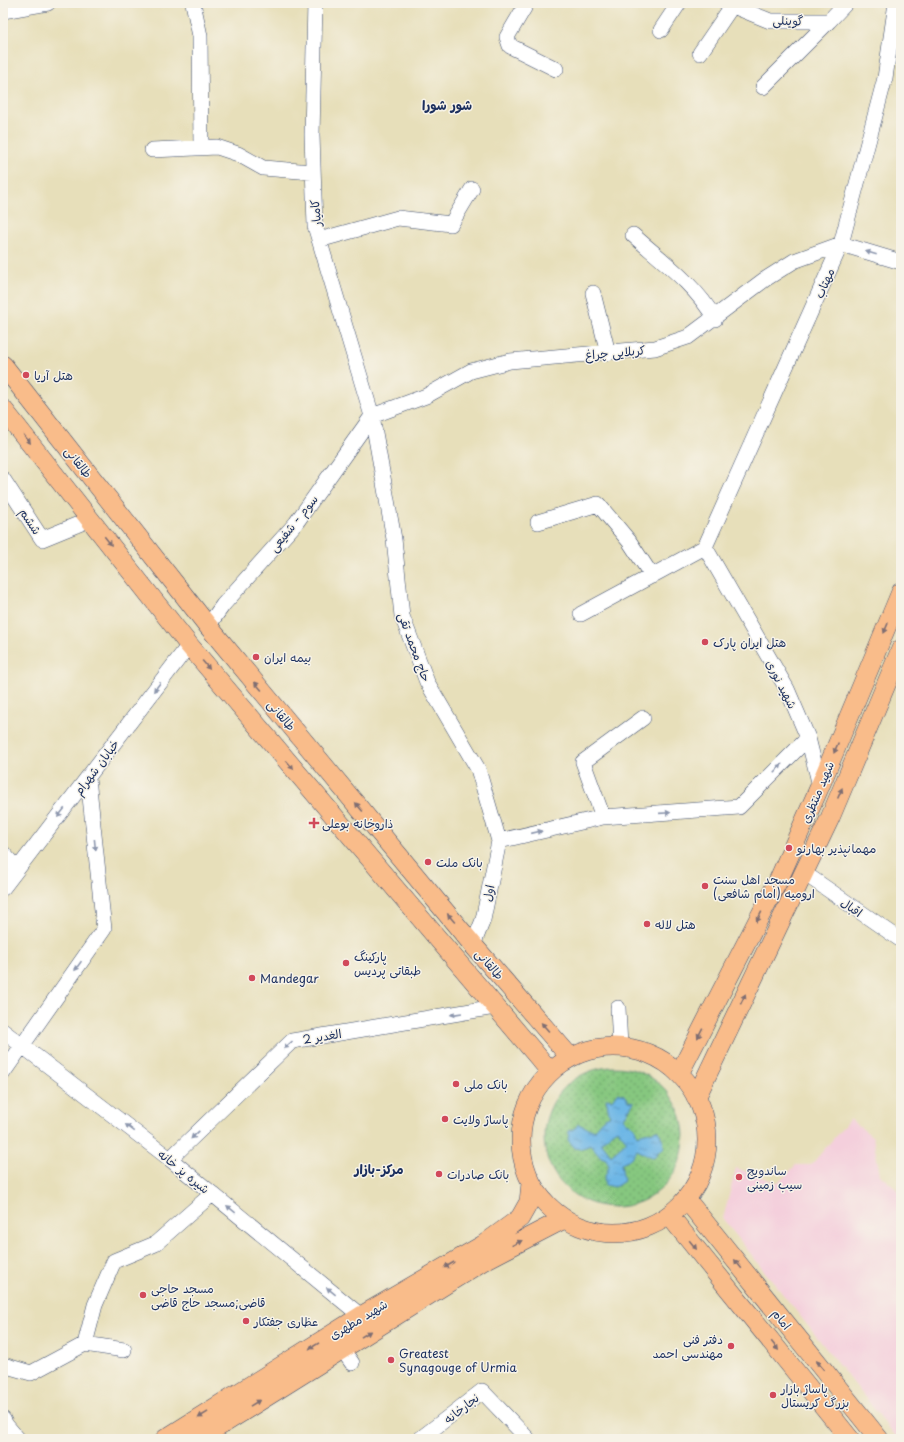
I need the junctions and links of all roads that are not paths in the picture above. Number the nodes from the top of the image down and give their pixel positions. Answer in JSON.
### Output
{"nodes":[{"id":1,"x":48,"y":3,"type":"edge"},
{"id":2,"x":193,"y":3,"type":"edge"},
{"id":3,"x":315,"y":3,"type":"edge"},
{"id":4,"x":527,"y":3,"type":"edge"},
{"id":5,"x":679,"y":3,"type":"edge"},
{"id":6,"x":846,"y":3,"type":"edge"},
{"id":7,"x":896,"y":3,"type":"edge"},
{"id":8,"x":729,"y":4,"type":"edge"},
{"id":9,"x":3,"y":11,"type":"edge"},
{"id":10,"x":829,"y":21,"type":"junction"},
{"id":11,"x":661,"y":30,"type":"dead end"},
{"id":12,"x":700,"y":53,"type":"dead end"},
{"id":13,"x":556,"y":69,"type":"dead end"},
{"id":14,"x":763,"y":87,"type":"dead end"},
{"id":15,"x":201,"y":148,"type":"junction"},
{"id":16,"x":152,"y":150,"type":"dead end"},
{"id":17,"x":312,"y":172,"type":"junction"},
{"id":18,"x":472,"y":189,"type":"dead end"},
{"id":19,"x":633,"y":235,"type":"dead end"},
{"id":20,"x":319,"y":240,"type":"junction"},
{"id":21,"x":841,"y":244,"type":"junction"},
{"id":22,"x":901,"y":262,"type":"edge"},
{"id":23,"x":593,"y":293,"type":"dead end"},
{"id":24,"x":715,"y":318,"type":"junction"},
{"id":25,"x":608,"y":353,"type":"junction"},
{"id":26,"x":3,"y":366,"type":"edge"},
{"id":27,"x":3,"y":409,"type":"edge"},
{"id":28,"x":372,"y":416,"type":"junction"},
{"id":29,"x":3,"y":479,"type":"edge"},
{"id":30,"x":91,"y":519,"type":"junction"},
{"id":31,"x":538,"y":522,"type":"dead end"},
{"id":32,"x":706,"y":547,"type":"junction"},
{"id":33,"x":652,"y":576,"type":"junction"},
{"id":34,"x":901,"y":592,"type":"edge"},
{"id":35,"x":581,"y":614,"type":"dead end"},
{"id":36,"x":208,"y":626,"type":"junction"},
{"id":37,"x":189,"y":645,"type":"junction"},
{"id":38,"x":901,"y":650,"type":"edge"},
{"id":39,"x":643,"y":718,"type":"dead end"},
{"id":40,"x":808,"y":738,"type":"junction"},
{"id":41,"x":88,"y":778,"type":"junction"},
{"id":42,"x":820,"y":786,"type":"junction"},
{"id":43,"x":809,"y":811,"type":"junction"},
{"id":44,"x":604,"y":817,"type":"junction"},
{"id":45,"x":830,"y":818,"type":"junction"},
{"id":46,"x":499,"y":840,"type":"junction"},
{"id":47,"x":3,"y":853,"type":"edge"},
{"id":48,"x":17,"y":870,"type":"junction"},
{"id":49,"x":804,"y":873,"type":"junction"},
{"id":50,"x":3,"y":888,"type":"edge"},
{"id":51,"x":901,"y":940,"type":"edge"},
{"id":52,"x":473,"y":945,"type":"junction"},
{"id":53,"x":495,"y":1007,"type":"junction"},
{"id":54,"x":618,"y":1008,"type":"dead end"},
{"id":55,"x":3,"y":1031,"type":"edge"},
{"id":56,"x":22,"y":1046,"type":"junction"},
{"id":57,"x":620,"y":1046,"type":"junction"},
{"id":58,"x":570,"y":1057,"type":"junction"},
{"id":59,"x":550,"y":1071,"type":"junction"},
{"id":60,"x":3,"y":1074,"type":"edge"},
{"id":61,"x":679,"y":1074,"type":"junction"},
{"id":62,"x":696,"y":1098,"type":"junction"},
{"id":63,"x":170,"y":1159,"type":"junction"},
{"id":64,"x":531,"y":1183,"type":"junction"},
{"id":65,"x":212,"y":1194,"type":"junction"},
{"id":66,"x":686,"y":1199,"type":"junction"},
{"id":67,"x":669,"y":1215,"type":"junction"},
{"id":68,"x":564,"y":1219,"type":"junction"},
{"id":69,"x":362,"y":1316,"type":"junction"},
{"id":70,"x":85,"y":1344,"type":"junction"},
{"id":71,"x":124,"y":1350,"type":"dead end"},
{"id":72,"x":3,"y":1365,"type":"edge"},
{"id":73,"x":3,"y":1419,"type":"edge"},
{"id":74,"x":18,"y":1439,"type":"edge"},
{"id":75,"x":165,"y":1439,"type":"edge"},
{"id":76,"x":199,"y":1439,"type":"edge"},
{"id":77,"x":420,"y":1439,"type":"edge"},
{"id":78,"x":528,"y":1439,"type":"edge"},
{"id":79,"x":850,"y":1439,"type":"edge"},
{"id":80,"x":879,"y":1439,"type":"edge"}],
"edges":[{"from":1,"to":9,"type":"street"},
{"from":2,"to":15,"type":"street"},
{"from":3,"to":17,"type":"street","name":"کامیار"},
{"from":4,"to":13,"type":"street"},
{"from":5,"to":11,"type":"street"},
{"from":6,"to":10,"type":"street"},
{"from":7,"to":21,"type":"street","name":"مهتاب"},
{"from":8,"to":10,"type":"street","name":"گوینلی"},
{"from":8,"to":12,"type":"street"},
{"from":10,"to":14,"type":"street"},
{"from":15,"to":16,"type":"street"},
{"from":15,"to":17,"type":"street"},
{"from":17,"to":20,"type":"street","name":"کامیار"},
{"from":18,"to":20,"type":"street"},
{"from":19,"to":24,"type":"street"},
{"from":20,"to":28,"type":"street","name":"کامیار"},
{"from":22,"to":21,"type":"street","one_way":true},
{"from":21,"to":24,"type":"street","name":"کربلایی چراغ"},
{"from":21,"to":32,"type":"street","name":"مهتاب"},
{"from":23,"to":25,"type":"street"},
{"from":24,"to":25,"type":"street","name":"کربلایی چراغ"},
{"from":25,"to":28,"type":"street","name":"کربلایی چراغ"},
{"from":26,"to":36,"type":"main road","name":"طالقانی"},
{"from":27,"to":30,"type":"main road","name":"طالقانی","one_way":true},
{"from":28,"to":36,"type":"street","name":"سوم - شفیعی"},
{"from":28,"to":46,"type":"street","name":"حاج محمد تقی"},
{"from":29,"to":30,"type":"street","name":"ششم"},
{"from":30,"to":37,"type":"main road","name":"طالقانی","one_way":true},
{"from":31,"to":33,"type":"street"},
{"from":32,"to":33,"type":"street"},
{"from":32,"to":40,"type":"street","name":"شهید نوری"},
{"from":33,"to":35,"type":"street"},
{"from":34,"to":42,"type":"main road","name":"شهید منتظری","one_way":true},
{"from":36,"to":37,"type":"main road"},
{"from":52,"to":36,"type":"main road","name":"طالقانی","one_way":true},
{"from":37,"to":41,"type":"street","name":"خیابان شهرام","one_way":true},
{"from":37,"to":53,"type":"main road","name":"طالقانی","one_way":true},
{"from":45,"to":38,"type":"main road","name":"شهید منتظری","one_way":true},
{"from":39,"to":44,"type":"street"},
{"from":40,"to":42,"type":"street","name":"شهید نوری"},
{"from":44,"to":40,"type":"street","one_way":true},
{"from":41,"to":48,"type":"street","name":"خیابان شهرام","one_way":true},
{"from":41,"to":56,"type":"street","one_way":true},
{"from":42,"to":43,"type":"main road","name":"شهید منتظری"},
{"from":43,"to":45,"type":"main road"},
{"from":43,"to":61,"type":"main road","name":"شهید منتظری","one_way":true},
{"from":46,"to":44,"type":"street","one_way":true},
{"from":45,"to":49,"type":"main road","name":"شهید منتظری"},
{"from":46,"to":52,"type":"street","name":"اول"},
{"from":47,"to":48,"type":"street"},
{"from":48,"to":50,"type":"street","name":"خیابان شهرام"},
{"from":49,"to":51,"type":"street","name":"اقبال"},
{"from":62,"to":49,"type":"main road","name":"شهید منتظری","one_way":true},
{"from":58,"to":52,"type":"main road","name":"طالقانی","one_way":true},
{"from":53,"to":59,"type":"main road","name":"طالقانی"},
{"from":53,"to":63,"type":"street","name":"2 الغدیر","one_way":true},
{"from":54,"to":57,"type":"street"},
{"from":55,"to":56,"type":"street","name":"شیره پز خانه"},
{"from":56,"to":60,"type":"street"},
{"from":63,"to":56,"type":"street","name":"شیره پز خانه","one_way":true},
{"from":57,"to":58,"type":"main road"},
{"from":57,"to":61,"type":"main road"},
{"from":58,"to":59,"type":"main road"},
{"from":59,"to":64,"type":"main road"},
{"from":61,"to":62,"type":"main road"},
{"from":62,"to":66,"type":"main road"},
{"from":63,"to":65,"type":"street","name":"شیره پز خانه"},
{"from":64,"to":68,"type":"main road"},
{"from":64,"to":69,"type":"main road","name":"شهید مطهری","one_way":true},
{"from":69,"to":65,"type":"street","name":"شیره پز خانه","one_way":true},
{"from":65,"to":70,"type":"street"},
{"from":66,"to":67,"type":"main road"},
{"from":80,"to":66,"type":"main road","name":"امام","one_way":true},
{"from":67,"to":68,"type":"main road"},
{"from":67,"to":79,"type":"main road","name":"امام","one_way":true},
{"from":76,"to":68,"type":"main road","name":"شهید مطهری","one_way":true},
{"from":69,"to":75,"type":"main road","name":"شهید مطهری","one_way":true},
{"from":70,"to":71,"type":"street"},
{"from":70,"to":72,"type":"street"},
{"from":73,"to":74,"type":"street"},
{"from":77,"to":78,"type":"street","name":"نجارخانه"}]}
